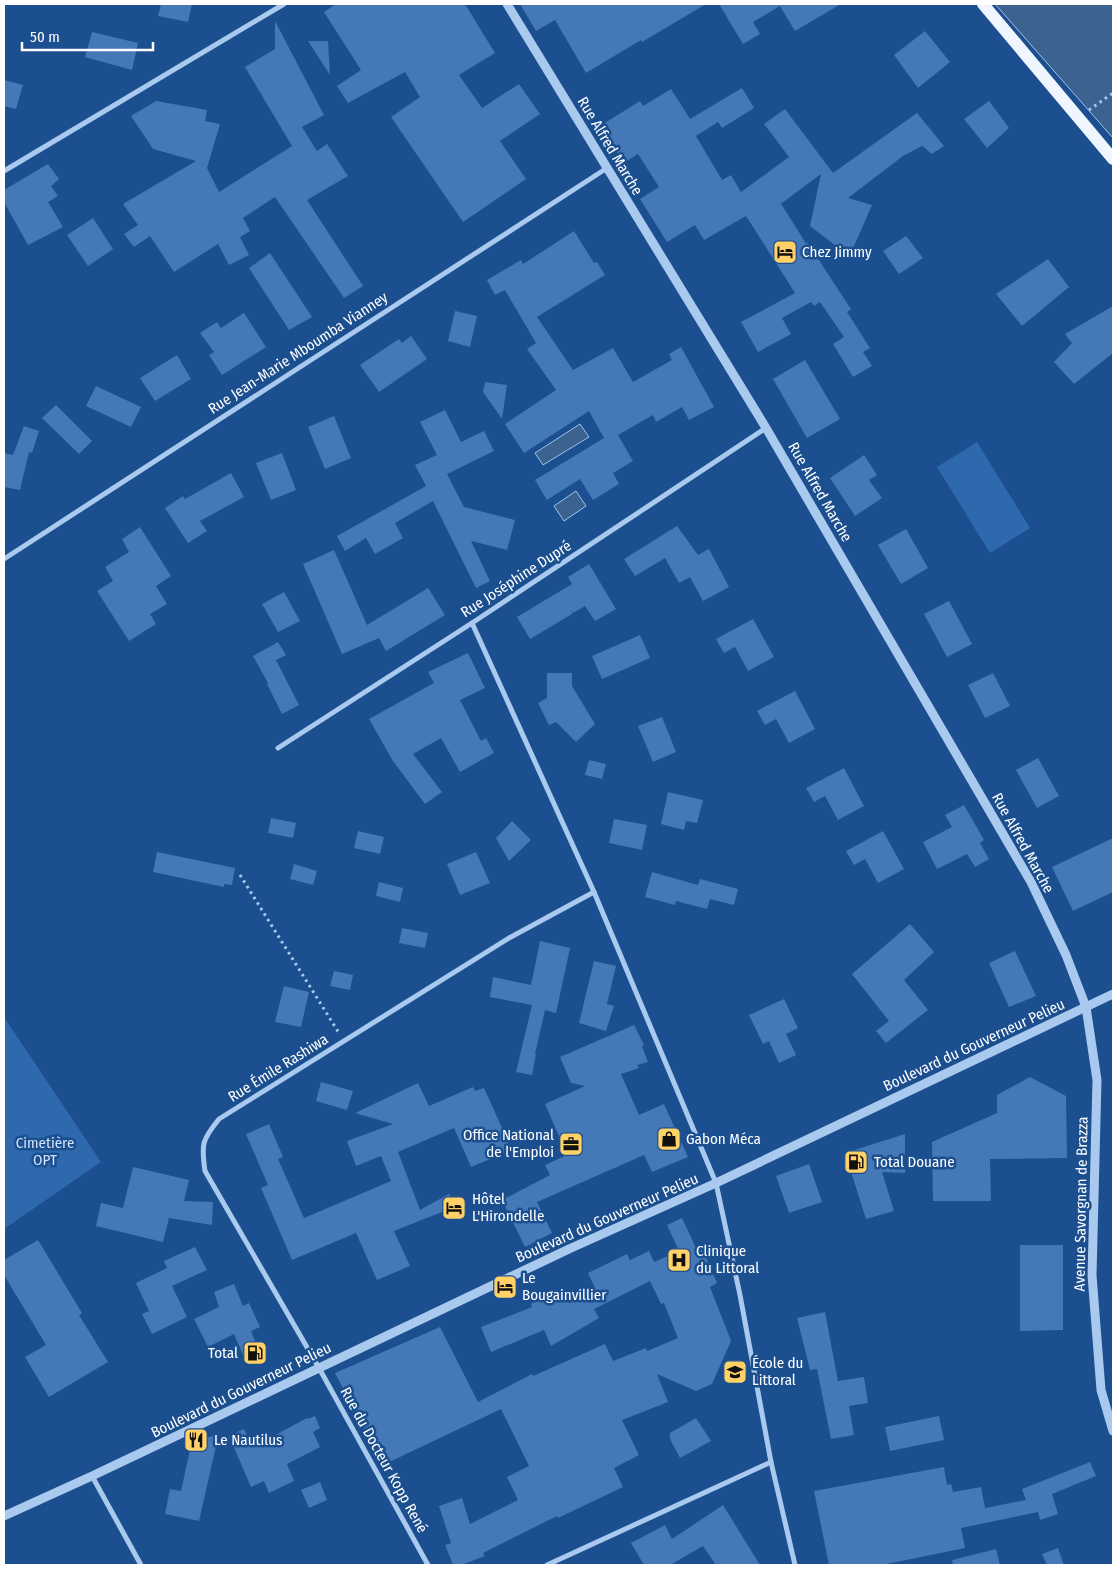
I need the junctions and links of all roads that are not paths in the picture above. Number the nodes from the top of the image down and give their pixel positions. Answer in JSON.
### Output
{"nodes":[{"id":1,"x":284,"y":4,"type":"edge"},
{"id":2,"x":507,"y":4,"type":"edge"},
{"id":3,"x":983,"y":4,"type":"edge"},
{"id":4,"x":1113,"y":158,"type":"edge"},
{"id":5,"x":607,"y":168,"type":"junction"},
{"id":6,"x":4,"y":171,"type":"edge"},
{"id":7,"x":766,"y":428,"type":"junction"},
{"id":8,"x":4,"y":559,"type":"edge"},
{"id":9,"x":472,"y":623,"type":"junction"},
{"id":10,"x":278,"y":748,"type":"dead end"},
{"id":11,"x":594,"y":892,"type":"junction"},
{"id":12,"x":1113,"y":994,"type":"edge"},
{"id":13,"x":1086,"y":1007,"type":"junction"},
{"id":14,"x":716,"y":1183,"type":"junction"},
{"id":15,"x":319,"y":1368,"type":"junction"},
{"id":16,"x":1113,"y":1431,"type":"edge"},
{"id":17,"x":771,"y":1462,"type":"junction"},
{"id":18,"x":92,"y":1476,"type":"junction"},
{"id":19,"x":4,"y":1516,"type":"edge"},
{"id":20,"x":141,"y":1565,"type":"edge"},
{"id":21,"x":428,"y":1565,"type":"edge"},
{"id":22,"x":546,"y":1565,"type":"edge"},
{"id":23,"x":795,"y":1565,"type":"edge"}],
"edges":[{"from":1,"to":6,"type":"street"},
{"from":2,"to":5,"type":"street","name":"Rue Alfred Marche"},
{"from":3,"to":4,"type":"main road"},
{"from":5,"to":7,"type":"street","name":"Rue Alfred Marche"},
{"from":5,"to":8,"type":"street","name":"Rue Jean-Marie Mboumba Vianney"},
{"from":7,"to":9,"type":"street","name":"Rue Joséphine Dupré"},
{"from":7,"to":13,"type":"street","name":"Rue Alfred Marche"},
{"from":9,"to":10,"type":"street","name":"Rue Joséphine Dupré"},
{"from":9,"to":11,"type":"street"},
{"from":11,"to":14,"type":"street"},
{"from":11,"to":15,"type":"street","name":"Rue Émile Rashiwa"},
{"from":12,"to":13,"type":"street","name":"Boulevard du Gouverneur Pelieu"},
{"from":13,"to":14,"type":"street","name":"Boulevard du Gouverneur Pelieu"},
{"from":13,"to":16,"type":"street","name":"Avenue Savorgnan de Brazza"},
{"from":14,"to":15,"type":"street","name":"Boulevard du Gouverneur Pelieu"},
{"from":14,"to":17,"type":"street"},
{"from":15,"to":18,"type":"street","name":"Boulevard du Gouverneur Pelieu"},
{"from":15,"to":21,"type":"street","name":"Rue du Docteur Kopp René"},
{"from":17,"to":22,"type":"street"},
{"from":17,"to":23,"type":"street"},
{"from":18,"to":19,"type":"street","name":"Boulevard du Gouverneur Pelieu"},
{"from":18,"to":20,"type":"street"}]}
